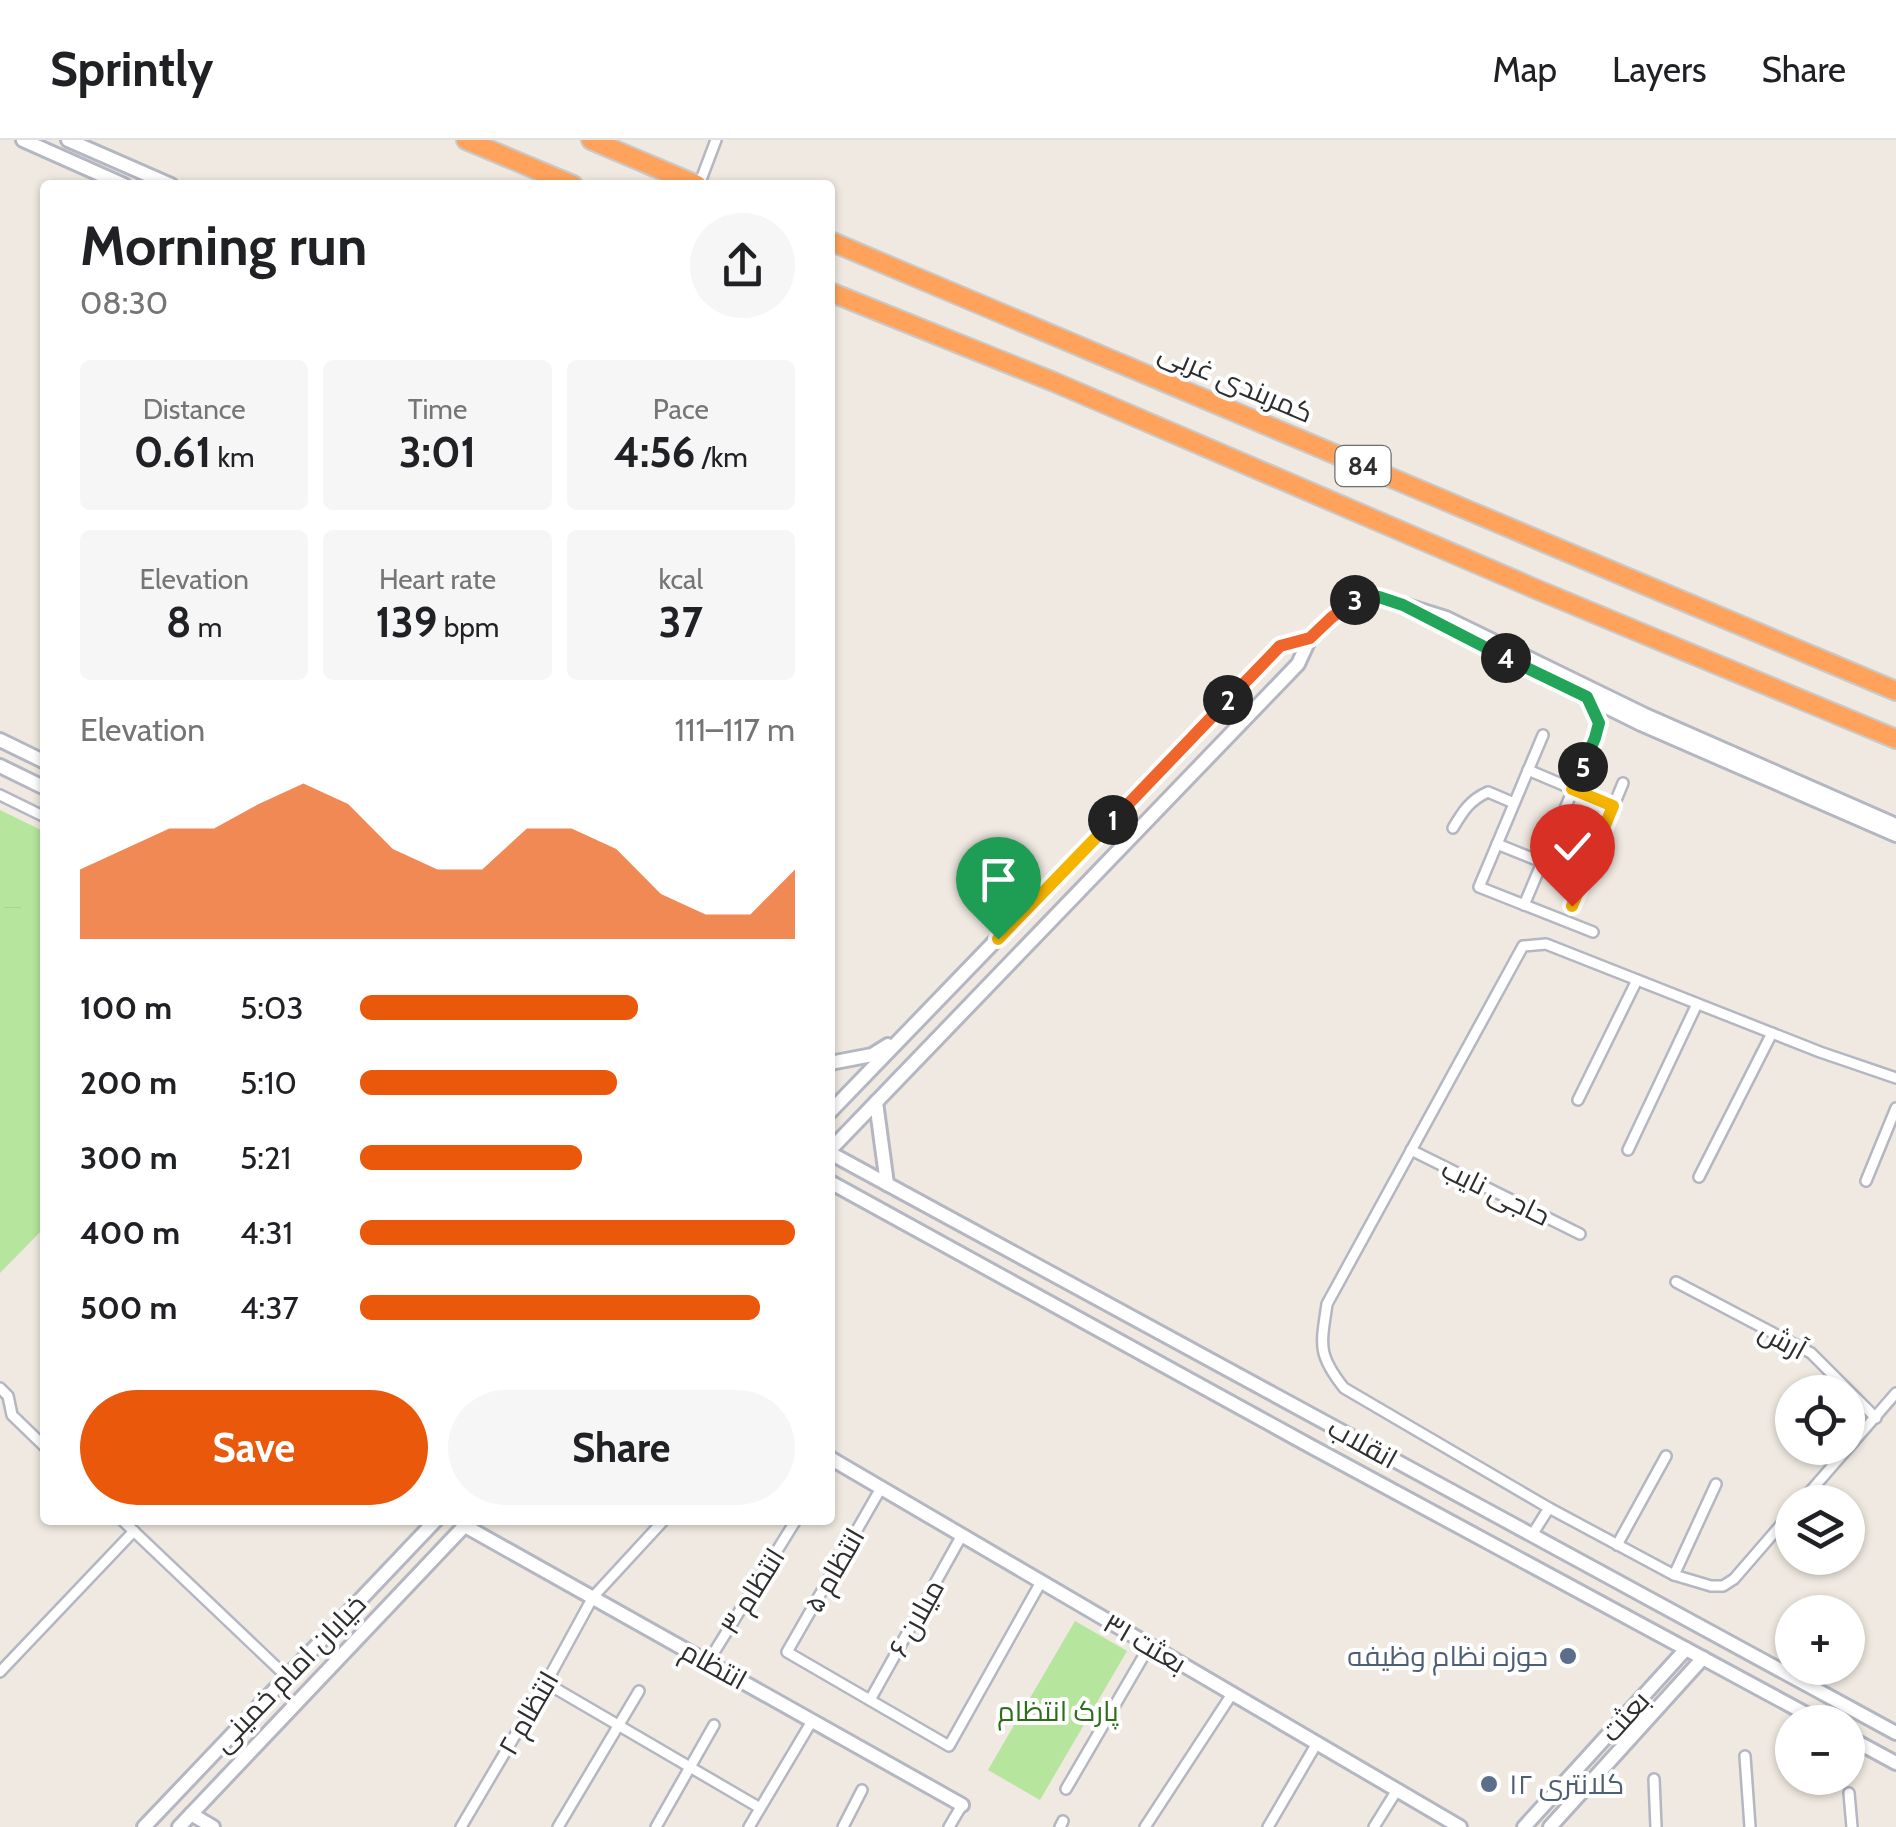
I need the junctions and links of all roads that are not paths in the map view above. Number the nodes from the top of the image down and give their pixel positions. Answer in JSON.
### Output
{"nodes":[{"id":1,"x":23,"y":140,"type":"edge"},
{"id":2,"x":68,"y":140,"type":"edge"},
{"id":3,"x":466,"y":140,"type":"edge"},
{"id":4,"x":590,"y":140,"type":"edge"},
{"id":5,"x":716,"y":140,"type":"edge"},
{"id":6,"x":91,"y":150,"type":"junction"},
{"id":7,"x":84,"y":167,"type":"junction"},
{"id":8,"x":113,"y":180,"type":"edge"},
{"id":9,"x":159,"y":180,"type":"edge"},
{"id":10,"x":561,"y":180,"type":"edge"},
{"id":11,"x":686,"y":180,"type":"edge"},
{"id":12,"x":700,"y":180,"type":"edge"},
{"id":13,"x":835,"y":243,"type":"edge"},
{"id":14,"x":835,"y":294,"type":"edge"},
{"id":15,"x":1403,"y":605,"type":"junction"},
{"id":16,"x":1310,"y":638,"type":"junction"},
{"id":17,"x":1896,"y":691,"type":"edge"},
{"id":18,"x":1587,"y":697,"type":"junction"},
{"id":19,"x":1542,"y":734,"type":"dead end"},
{"id":20,"x":1896,"y":739,"type":"edge"},
{"id":21,"x":0,"y":740,"type":"edge"},
{"id":22,"x":40,"y":760,"type":"edge"},
{"id":23,"x":0,"y":766,"type":"edge"},
{"id":24,"x":1528,"y":770,"type":"junction"},
{"id":25,"x":1623,"y":783,"type":"dead end"},
{"id":26,"x":40,"y":786,"type":"edge"},
{"id":27,"x":1572,"y":789,"type":"junction"},
{"id":28,"x":0,"y":795,"type":"edge"},
{"id":29,"x":1514,"y":803,"type":"junction"},
{"id":30,"x":1613,"y":806,"type":"junction"},
{"id":31,"x":40,"y":815,"type":"edge"},
{"id":32,"x":1896,"y":824,"type":"edge"},
{"id":33,"x":1453,"y":828,"type":"dead end"},
{"id":34,"x":1896,"y":835,"type":"edge"},
{"id":35,"x":1497,"y":844,"type":"junction"},
{"id":36,"x":1542,"y":861,"type":"junction"},
{"id":37,"x":1584,"y":879,"type":"junction"},
{"id":38,"x":1524,"y":905,"type":"junction"},
{"id":39,"x":1572,"y":906,"type":"dead end"},
{"id":40,"x":1592,"y":932,"type":"dead end"},
{"id":41,"x":1638,"y":980,"type":"junction"},
{"id":42,"x":1698,"y":1004,"type":"junction"},
{"id":43,"x":1772,"y":1034,"type":"junction"},
{"id":44,"x":903,"y":1036,"type":"junction"},
{"id":45,"x":835,"y":1062,"type":"edge"},
{"id":46,"x":1896,"y":1078,"type":"edge"},
{"id":47,"x":1578,"y":1100,"type":"dead end"},
{"id":48,"x":876,"y":1102,"type":"junction"},
{"id":49,"x":835,"y":1107,"type":"edge"},
{"id":50,"x":1896,"y":1108,"type":"edge"},
{"id":51,"x":835,"y":1146,"type":"edge"},
{"id":52,"x":1412,"y":1150,"type":"junction"},
{"id":53,"x":1628,"y":1150,"type":"dead end"},
{"id":54,"x":835,"y":1154,"type":"edge"},
{"id":55,"x":866,"y":1173,"type":"junction"},
{"id":56,"x":1699,"y":1178,"type":"dead end"},
{"id":57,"x":1866,"y":1180,"type":"dead end"},
{"id":58,"x":888,"y":1184,"type":"junction"},
{"id":59,"x":835,"y":1185,"type":"edge"},
{"id":60,"x":852,"y":1194,"type":"junction"},
{"id":61,"x":1580,"y":1234,"type":"dead end"},
{"id":62,"x":1676,"y":1282,"type":"dead end"},
{"id":63,"x":0,"y":1388,"type":"edge"},
{"id":64,"x":1896,"y":1393,"type":"edge"},
{"id":65,"x":1876,"y":1418,"type":"junction"},
{"id":66,"x":1325,"y":1422,"type":"junction"},
{"id":67,"x":40,"y":1442,"type":"edge"},
{"id":68,"x":1312,"y":1447,"type":"junction"},
{"id":69,"x":1666,"y":1456,"type":"dead end"},
{"id":70,"x":835,"y":1463,"type":"edge"},
{"id":71,"x":1716,"y":1484,"type":"dead end"},
{"id":72,"x":1816,"y":1485,"type":"edge"},
{"id":73,"x":880,"y":1488,"type":"junction"},
{"id":74,"x":1548,"y":1508,"type":"junction"},
{"id":75,"x":127,"y":1525,"type":"edge"},
{"id":76,"x":431,"y":1525,"type":"edge"},
{"id":77,"x":466,"y":1525,"type":"edge"},
{"id":78,"x":471,"y":1525,"type":"edge"},
{"id":79,"x":659,"y":1525,"type":"edge"},
{"id":80,"x":793,"y":1525,"type":"edge"},
{"id":81,"x":134,"y":1531,"type":"junction"},
{"id":82,"x":1775,"y":1531,"type":"edge"},
{"id":83,"x":1532,"y":1535,"type":"junction"},
{"id":84,"x":962,"y":1536,"type":"junction"},
{"id":85,"x":1617,"y":1545,"type":"junction"},
{"id":86,"x":1674,"y":1575,"type":"junction"},
{"id":87,"x":1041,"y":1582,"type":"junction"},
{"id":88,"x":593,"y":1597,"type":"junction"},
{"id":89,"x":1150,"y":1646,"type":"junction"},
{"id":90,"x":1686,"y":1649,"type":"junction"},
{"id":91,"x":1703,"y":1658,"type":"junction"},
{"id":92,"x":708,"y":1662,"type":"junction"},
{"id":93,"x":0,"y":1672,"type":"edge"},
{"id":94,"x":286,"y":1676,"type":"junction"},
{"id":95,"x":546,"y":1683,"type":"junction"},
{"id":96,"x":639,"y":1691,"type":"dead end"},
{"id":97,"x":268,"y":1694,"type":"junction"},
{"id":98,"x":1232,"y":1694,"type":"junction"},
{"id":99,"x":870,"y":1700,"type":"junction"},
{"id":100,"x":1790,"y":1705,"type":"edge"},
{"id":101,"x":287,"y":1712,"type":"junction"},
{"id":102,"x":812,"y":1720,"type":"junction"},
{"id":103,"x":618,"y":1724,"type":"junction"},
{"id":104,"x":714,"y":1725,"type":"dead end"},
{"id":105,"x":1896,"y":1733,"type":"edge"},
{"id":106,"x":1317,"y":1743,"type":"junction"},
{"id":107,"x":1865,"y":1746,"type":"edge"},
{"id":108,"x":1745,"y":1756,"type":"dead end"},
{"id":109,"x":1896,"y":1763,"type":"edge"},
{"id":110,"x":690,"y":1767,"type":"junction"},
{"id":111,"x":1654,"y":1779,"type":"dead end"},
{"id":112,"x":1066,"y":1789,"type":"dead end"},
{"id":113,"x":862,"y":1790,"type":"dead end"},
{"id":114,"x":1397,"y":1790,"type":"junction"},
{"id":115,"x":1849,"y":1795,"type":"edge"},
{"id":116,"x":962,"y":1805,"type":"joint"},
{"id":117,"x":760,"y":1808,"type":"junction"},
{"id":118,"x":191,"y":1814,"type":"junction"},
{"id":119,"x":1441,"y":1822,"type":"edge"},
{"id":120,"x":144,"y":1827,"type":"edge"},
{"id":121,"x":179,"y":1827,"type":"edge"},
{"id":122,"x":213,"y":1827,"type":"edge"},
{"id":123,"x":461,"y":1827,"type":"edge"},
{"id":124,"x":558,"y":1827,"type":"edge"},
{"id":125,"x":656,"y":1827,"type":"edge"},
{"id":126,"x":749,"y":1827,"type":"edge"},
{"id":127,"x":842,"y":1827,"type":"edge"},
{"id":128,"x":949,"y":1827,"type":"edge"},
{"id":129,"x":1145,"y":1827,"type":"edge"},
{"id":130,"x":1268,"y":1827,"type":"edge"},
{"id":131,"x":1374,"y":1827,"type":"edge"},
{"id":132,"x":1460,"y":1827,"type":"edge"},
{"id":133,"x":1524,"y":1827,"type":"edge"},
{"id":134,"x":1550,"y":1827,"type":"edge"},
{"id":135,"x":1656,"y":1827,"type":"edge"},
{"id":136,"x":1750,"y":1827,"type":"edge"},
{"id":137,"x":1852,"y":1827,"type":"edge"}],
"edges":[{"from":1,"to":7,"type":"main road"},
{"from":2,"to":6,"type":"main road"},
{"from":3,"to":10,"type":"highway"},
{"from":4,"to":11,"type":"highway"},
{"from":5,"to":12,"type":"street"},
{"from":6,"to":7,"type":"main road"},
{"from":6,"to":9,"type":"main road"},
{"from":7,"to":8,"type":"main road"},
{"from":13,"to":17,"type":"highway","name":"کمربندی غربی","number":"84"},
{"from":14,"to":20,"type":"highway","number":"84"},
{"from":15,"to":16,"type":"main road"},
{"from":15,"to":18,"type":"main road"},
{"from":15,"to":32,"type":"main road"},
{"from":16,"to":44,"type":"main road"},
{"from":16,"to":48,"type":"main road"},
{"from":18,"to":27,"type":"street"},
{"from":18,"to":34,"type":"main road"},
{"from":19,"to":24,"type":"street"},
{"from":21,"to":22,"type":"main road"},
{"from":23,"to":26,"type":"main road"},
{"from":24,"to":27,"type":"street"},
{"from":24,"to":29,"type":"street"},
{"from":25,"to":30,"type":"street"},
{"from":27,"to":30,"type":"street"},
{"from":27,"to":36,"type":"street"},
{"from":28,"to":31,"type":"street"},
{"from":29,"to":33,"type":"street"},
{"from":29,"to":35,"type":"street"},
{"from":30,"to":37,"type":"street"},
{"from":35,"to":36,"type":"street"},
{"from":35,"to":38,"type":"street"},
{"from":36,"to":37,"type":"street"},
{"from":36,"to":38,"type":"street"},
{"from":37,"to":39,"type":"street"},
{"from":38,"to":40,"type":"street"},
{"from":41,"to":42,"type":"street"},
{"from":41,"to":47,"type":"street"},
{"from":41,"to":52,"type":"street"},
{"from":42,"to":43,"type":"street"},
{"from":42,"to":53,"type":"street"},
{"from":43,"to":46,"type":"street"},
{"from":43,"to":56,"type":"street"},
{"from":44,"to":45,"type":"main road"},
{"from":44,"to":49,"type":"main road"},
{"from":48,"to":51,"type":"main road"},
{"from":48,"to":58,"type":"main road"},
{"from":50,"to":57,"type":"street"},
{"from":52,"to":61,"type":"street","name":"حاجی نایب"},
{"from":52,"to":74,"type":"street"},
{"from":54,"to":55,"type":"main road","name":"انقلاب"},
{"from":55,"to":58,"type":"main road","name":"انقلاب"},
{"from":55,"to":60,"type":"main road"},
{"from":58,"to":66,"type":"main road","name":"انقلاب"},
{"from":59,"to":60,"type":"main road","name":"انقلاب"},
{"from":60,"to":68,"type":"main road","name":"انقلاب"},
{"from":62,"to":65,"type":"street","name":"آرش"},
{"from":63,"to":67,"type":"street"},
{"from":64,"to":65,"type":"street"},
{"from":65,"to":72,"type":"street"},
{"from":66,"to":68,"type":"main road"},
{"from":66,"to":83,"type":"main road","name":"انقلاب"},
{"from":68,"to":90,"type":"main road","name":"انقلاب"},
{"from":69,"to":85,"type":"street"},
{"from":70,"to":73,"type":"main road","name":"بعثت ۳۱"},
{"from":71,"to":86,"type":"street"},
{"from":73,"to":84,"type":"main road","name":"بعثت ۳۱"},
{"from":73,"to":99,"type":"street","name":"انتظام ۵"},
{"from":74,"to":83,"type":"street"},
{"from":74,"to":85,"type":"street"},
{"from":75,"to":81,"type":"street"},
{"from":76,"to":94,"type":"main road","name":"خیابان امام خمینی"},
{"from":77,"to":101,"type":"main road","name":"خیابان امام خمینی"},
{"from":78,"to":88,"type":"main road","name":"انتظام"},
{"from":79,"to":88,"type":"street","name":"انتظام ۲"},
{"from":80,"to":92,"type":"street","name":"انتظام ۳"},
{"from":81,"to":93,"type":"street"},
{"from":81,"to":94,"type":"street"},
{"from":82,"to":86,"type":"street"},
{"from":83,"to":105,"type":"main road","name":"انقلاب"},
{"from":84,"to":87,"type":"main road","name":"بعثت ۳۱"},
{"from":84,"to":99,"type":"street","name":"میلان ۶"},
{"from":85,"to":86,"type":"street"},
{"from":87,"to":89,"type":"main road","name":"بعثت ۳۱"},
{"from":87,"to":99,"type":"street"},
{"from":88,"to":92,"type":"main road","name":"انتظام"},
{"from":88,"to":95,"type":"street","name":"انتظام ۲"},
{"from":89,"to":98,"type":"main road","name":"بعثت ۳۱"},
{"from":89,"to":112,"type":"street"},
{"from":90,"to":91,"type":"main road","name":"انقلاب"},
{"from":90,"to":133,"type":"main road","name":"بعثت"},
{"from":91,"to":100,"type":"main road","name":"انقلاب"},
{"from":91,"to":134,"type":"main road","name":"بعثت"},
{"from":92,"to":102,"type":"main road","name":"انتظام"},
{"from":94,"to":97,"type":"main road","name":"خیابان امام خمینی"},
{"from":95,"to":103,"type":"street"},
{"from":95,"to":123,"type":"street","name":"انتظام ۲"},
{"from":96,"to":103,"type":"street"},
{"from":97,"to":101,"type":"main road"},
{"from":97,"to":120,"type":"main road","name":"خیابان امام خمینی"},
{"from":98,"to":106,"type":"main road","name":"بعثت ۳۱"},
{"from":98,"to":129,"type":"street"},
{"from":101,"to":118,"type":"main road","name":"خیابان امام خمینی"},
{"from":102,"to":116,"type":"main road","name":"انتظام"},
{"from":102,"to":117,"type":"street"},
{"from":103,"to":110,"type":"street"},
{"from":103,"to":124,"type":"street"},
{"from":104,"to":110,"type":"street"},
{"from":106,"to":114,"type":"main road","name":"بعثت ۳۱"},
{"from":106,"to":130,"type":"street"},
{"from":107,"to":109,"type":"main road"},
{"from":108,"to":136,"type":"street"},
{"from":110,"to":117,"type":"street"},
{"from":110,"to":125,"type":"street"},
{"from":111,"to":135,"type":"street"},
{"from":113,"to":127,"type":"street"},
{"from":114,"to":119,"type":"main road","name":"بعثت ۳۱"},
{"from":114,"to":131,"type":"street"},
{"from":115,"to":137,"type":"street"},
{"from":116,"to":128,"type":"street"},
{"from":117,"to":126,"type":"street"},
{"from":118,"to":121,"type":"main road","name":"خیابان امام خمینی"},
{"from":118,"to":122,"type":"main road"},
{"from":119,"to":132,"type":"main road","name":"بعثت ۳۱"}]}
